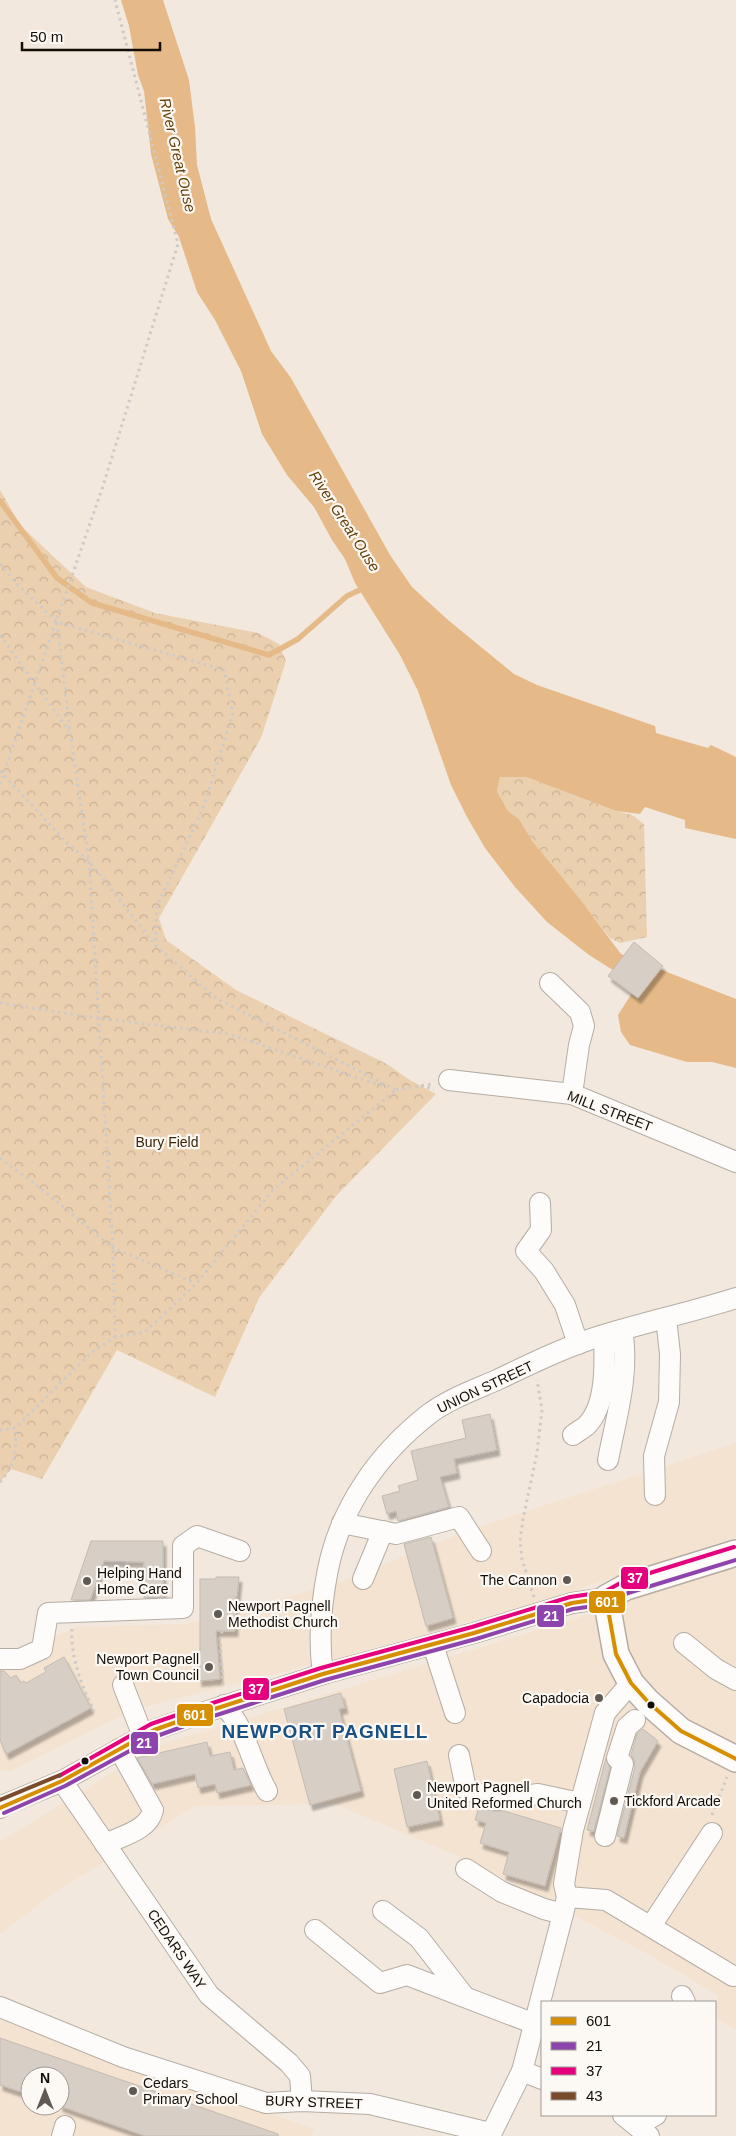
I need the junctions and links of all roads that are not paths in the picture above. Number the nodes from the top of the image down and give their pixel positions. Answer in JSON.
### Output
{"nodes":[{"id":1,"x":550,"y":982,"type":"dead end"},
{"id":2,"x":449,"y":1080,"type":"dead end"},
{"id":3,"x":572,"y":1094,"type":"junction"},
{"id":4,"x":736,"y":1162,"type":"edge"},
{"id":5,"x":540,"y":1203,"type":"dead end"},
{"id":6,"x":736,"y":1298,"type":"edge"},
{"id":7,"x":666,"y":1318,"type":"junction"},
{"id":8,"x":613,"y":1333,"type":"junction"},
{"id":9,"x":578,"y":1344,"type":"junction"},
{"id":10,"x":573,"y":1435,"type":"dead end"},
{"id":11,"x":608,"y":1460,"type":"dead end"},
{"id":12,"x":655,"y":1495,"type":"dead end"},
{"id":13,"x":342,"y":1523,"type":"junction"},
{"id":14,"x":383,"y":1531,"type":"junction"},
{"id":15,"x":240,"y":1550,"type":"dead end"},
{"id":16,"x":481,"y":1551,"type":"dead end"},
{"id":17,"x":736,"y":1553,"type":"edge"},
{"id":18,"x":363,"y":1579,"type":"dead end"},
{"id":19,"x":606,"y":1598,"type":"junction"},
{"id":20,"x":684,"y":1644,"type":"dead end"},
{"id":21,"x":433,"y":1645,"type":"junction"},
{"id":22,"x":0,"y":1659,"type":"edge"},
{"id":23,"x":323,"y":1674,"type":"junction"},
{"id":24,"x":736,"y":1680,"type":"edge"},
{"id":25,"x":631,"y":1683,"type":"junction"},
{"id":26,"x":124,"y":1685,"type":"dead end"},
{"id":27,"x":224,"y":1706,"type":"junction"},
{"id":28,"x":455,"y":1712,"type":"dead end"},
{"id":29,"x":635,"y":1720,"type":"dead end"},
{"id":30,"x":143,"y":1736,"type":"junction"},
{"id":31,"x":119,"y":1749,"type":"junction"},
{"id":32,"x":459,"y":1755,"type":"dead end"},
{"id":33,"x":736,"y":1759,"type":"edge"},
{"id":34,"x":62,"y":1781,"type":"junction"},
{"id":35,"x":267,"y":1791,"type":"dead end"},
{"id":36,"x":580,"y":1803,"type":"junction"},
{"id":37,"x":1,"y":1804,"type":"edge"},
{"id":38,"x":712,"y":1833,"type":"road end"},
{"id":39,"x":605,"y":1836,"type":"dead end"},
{"id":40,"x":105,"y":1844,"type":"junction"},
{"id":41,"x":466,"y":1869,"type":"dead end"},
{"id":42,"x":565,"y":1905,"type":"junction"},
{"id":43,"x":383,"y":1911,"type":"dead end"},
{"id":44,"x":650,"y":1926,"type":"junction"},
{"id":45,"x":315,"y":1930,"type":"dead end"},
{"id":46,"x":733,"y":1976,"type":"dead end"},
{"id":47,"x":464,"y":1996,"type":"junction"},
{"id":48,"x":0,"y":2007,"type":"edge"},
{"id":49,"x":534,"y":2024,"type":"junction"},
{"id":50,"x":522,"y":2071,"type":"junction"},
{"id":51,"x":541,"y":2079,"type":"edge"},
{"id":52,"x":302,"y":2101,"type":"junction"},
{"id":53,"x":654,"y":2116,"type":"edge"},
{"id":54,"x":637,"y":2125,"type":"edge"},
{"id":55,"x":490,"y":2134,"type":"edge"}],
"edges":[{"from":1,"to":3,"type":"street"},
{"from":2,"to":3,"type":"street","name":"MILL STREET"},
{"from":3,"to":4,"type":"street","name":"MILL STREET"},
{"from":5,"to":9,"type":"street"},
{"from":6,"to":7,"type":"street","name":"UNION STREET"},
{"from":7,"to":8,"type":"street","name":"UNION STREET"},
{"from":7,"to":12,"type":"street"},
{"from":8,"to":9,"type":"street","name":"UNION STREET"},
{"from":8,"to":10,"type":"street"},
{"from":8,"to":11,"type":"street"},
{"from":9,"to":13,"type":"street","name":"UNION STREET"},
{"from":13,"to":14,"type":"street"},
{"from":13,"to":23,"type":"street","name":"UNION STREET"},
{"from":14,"to":16,"type":"street"},
{"from":14,"to":18,"type":"street"},
{"from":15,"to":22,"type":"street"},
{"from":17,"to":19,"type":"main road"},
{"from":19,"to":21,"type":"street"},
{"from":19,"to":25,"type":"main road"},
{"from":20,"to":24,"type":"street"},
{"from":21,"to":23,"type":"street"},
{"from":21,"to":28,"type":"street"},
{"from":23,"to":27,"type":"street"},
{"from":25,"to":33,"type":"main road"},
{"from":25,"to":36,"type":"street"},
{"from":26,"to":30,"type":"street"},
{"from":27,"to":30,"type":"street"},
{"from":27,"to":35,"type":"street"},
{"from":29,"to":39,"type":"street"},
{"from":30,"to":31,"type":"street"},
{"from":31,"to":34,"type":"street"},
{"from":31,"to":40,"type":"street"},
{"from":32,"to":36,"type":"street"},
{"from":34,"to":37,"type":"street"},
{"from":34,"to":40,"type":"street","name":"CEDARS WAY"},
{"from":36,"to":42,"type":"street"},
{"from":38,"to":44,"type":"street"},
{"from":40,"to":52,"type":"street","name":"CEDARS WAY"},
{"from":41,"to":42,"type":"street"},
{"from":42,"to":44,"type":"street"},
{"from":42,"to":49,"type":"street"},
{"from":43,"to":47,"type":"street"},
{"from":44,"to":46,"type":"street"},
{"from":45,"to":47,"type":"street"},
{"from":47,"to":49,"type":"street"},
{"from":48,"to":52,"type":"street","name":"BURY STREET"},
{"from":49,"to":50,"type":"street"},
{"from":50,"to":51,"type":"street"},
{"from":50,"to":55,"type":"street"},
{"from":52,"to":55,"type":"street","name":"BURY STREET"},
{"from":53,"to":54,"type":"street"}]}
